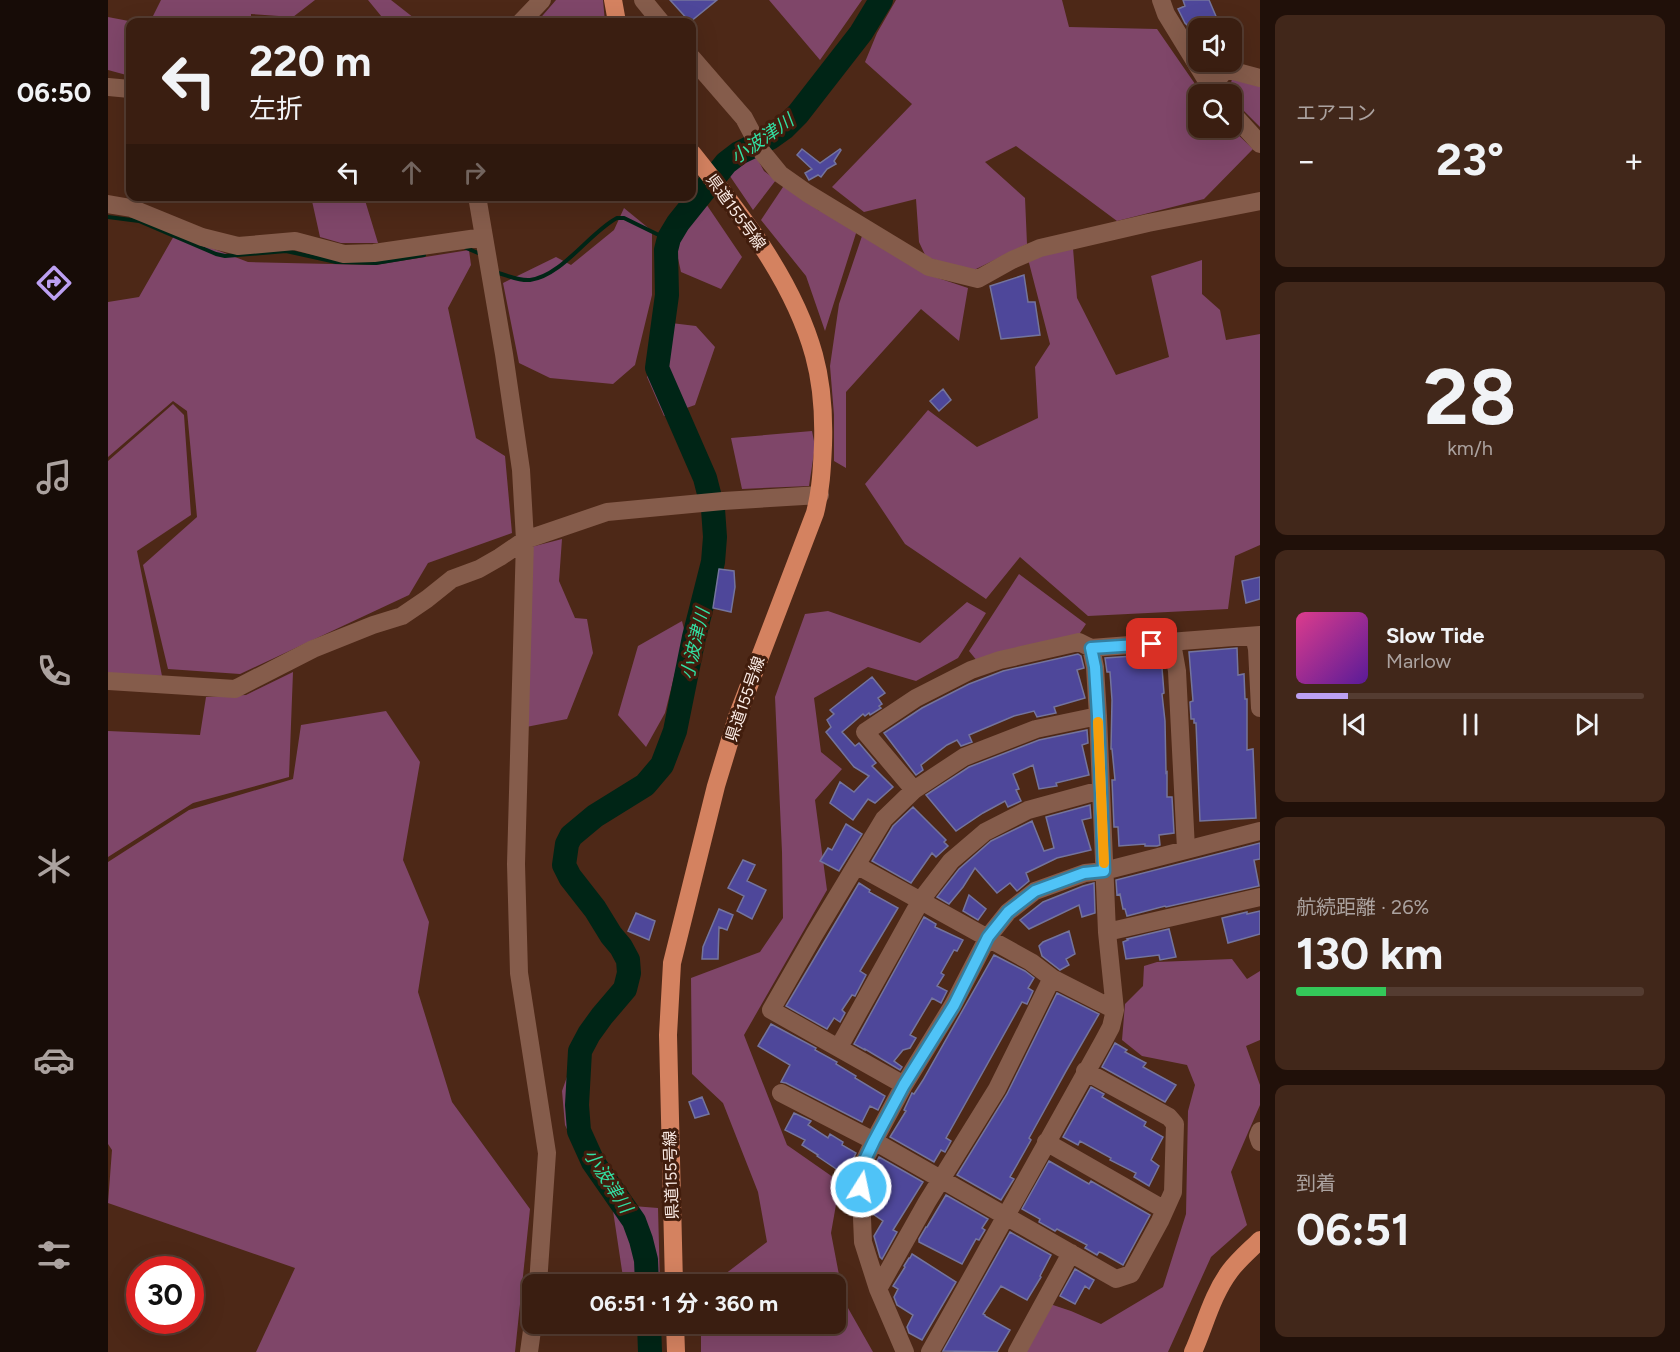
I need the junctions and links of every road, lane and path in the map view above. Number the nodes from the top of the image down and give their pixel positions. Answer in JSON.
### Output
{"nodes":[{"id":1,"x":542,"y":0,"type":"edge"},
{"id":2,"x":613,"y":0,"type":"edge"},
{"id":3,"x":643,"y":0,"type":"edge"},
{"id":4,"x":1161,"y":0,"type":"edge"},
{"id":5,"x":525,"y":18,"type":"edge"},
{"id":6,"x":616,"y":18,"type":"edge"},
{"id":7,"x":658,"y":18,"type":"edge"},
{"id":8,"x":696,"y":63,"type":"edge"},
{"id":9,"x":1260,"y":78,"type":"edge"},
{"id":10,"x":1208,"y":84,"type":"edge"},
{"id":11,"x":1218,"y":84,"type":"edge"},
{"id":12,"x":108,"y":87,"type":"edge"},
{"id":13,"x":126,"y":89,"type":"edge"},
{"id":14,"x":1242,"y":124,"type":"edge"},
{"id":15,"x":1260,"y":144,"type":"edge"},
{"id":16,"x":696,"y":158,"type":"edge"},
{"id":17,"x":478,"y":201,"type":"edge"},
{"id":18,"x":1260,"y":201,"type":"edge"},
{"id":19,"x":108,"y":204,"type":"edge"},
{"id":20,"x":484,"y":237,"type":"junction"},
{"id":21,"x":820,"y":495,"type":"junction"},
{"id":22,"x":525,"y":540,"type":"junction"},
{"id":23,"x":1257,"y":635,"type":"edge"},
{"id":24,"x":1172,"y":643,"type":"junction"},
{"id":25,"x":1091,"y":648,"type":"junction"},
{"id":26,"x":108,"y":681,"type":"edge"},
{"id":27,"x":1260,"y":708,"type":"edge"},
{"id":28,"x":1098,"y":716,"type":"junction"},
{"id":29,"x":914,"y":790,"type":"junction"},
{"id":30,"x":1101,"y":790,"type":"junction"},
{"id":31,"x":1260,"y":831,"type":"edge"},
{"id":32,"x":1186,"y":849,"type":"junction"},
{"id":33,"x":856,"y":865,"type":"junction"},
{"id":34,"x":1104,"y":871,"type":"junction"},
{"id":35,"x":1260,"y":897,"type":"edge"},
{"id":36,"x":921,"y":900,"type":"junction"},
{"id":37,"x":1107,"y":932,"type":"junction"},
{"id":38,"x":988,"y":937,"type":"junction"},
{"id":39,"x":1052,"y":978,"type":"junction"},
{"id":40,"x":1115,"y":1010,"type":"junction"},
{"id":41,"x":839,"y":1047,"type":"junction"},
{"id":42,"x":1085,"y":1071,"type":"junction"},
{"id":43,"x":904,"y":1085,"type":"junction"},
{"id":44,"x":781,"y":1093,"type":"dead end"},
{"id":45,"x":1260,"y":1131,"type":"edge"},
{"id":46,"x":874,"y":1141,"type":"junction"},
{"id":47,"x":1046,"y":1142,"type":"junction"},
{"id":48,"x":1260,"y":1142,"type":"edge"},
{"id":49,"x":942,"y":1179,"type":"junction"},
{"id":50,"x":1165,"y":1210,"type":"junction"},
{"id":51,"x":1007,"y":1216,"type":"junction"},
{"id":52,"x":1260,"y":1240,"type":"edge"},
{"id":53,"x":1071,"y":1253,"type":"junction"},
{"id":54,"x":539,"y":1274,"type":"edge"},
{"id":55,"x":674,"y":1274,"type":"edge"},
{"id":56,"x":878,"y":1289,"type":"junction"},
{"id":57,"x":532,"y":1334,"type":"edge"},
{"id":58,"x":675,"y":1334,"type":"edge"},
{"id":59,"x":530,"y":1352,"type":"edge"},
{"id":60,"x":676,"y":1352,"type":"edge"},
{"id":61,"x":904,"y":1352,"type":"edge"},
{"id":62,"x":930,"y":1352,"type":"edge"},
{"id":63,"x":1017,"y":1352,"type":"edge"},
{"id":64,"x":1193,"y":1352,"type":"edge"}],
"edges":[{"from":1,"to":5,"type":"street"},
{"from":2,"to":6,"type":"main road"},
{"from":3,"to":7,"type":"street"},
{"from":4,"to":10,"type":"street"},
{"from":8,"to":18,"type":"street"},
{"from":9,"to":11,"type":"street"},
{"from":12,"to":13,"type":"street"},
{"from":14,"to":15,"type":"street"},
{"from":16,"to":21,"type":"main road","name":"県道155号線"},
{"from":17,"to":20,"type":"street"},
{"from":19,"to":20,"type":"street"},
{"from":20,"to":22,"type":"street"},
{"from":21,"to":22,"type":"street"},
{"from":21,"to":55,"type":"main road","name":"県道155号線"},
{"from":22,"to":26,"type":"street"},
{"from":22,"to":54,"type":"street"},
{"from":23,"to":24,"type":"street"},
{"from":23,"to":27,"type":"street"},
{"from":24,"to":25,"type":"street"},
{"from":24,"to":32,"type":"street"},
{"from":25,"to":28,"type":"street"},
{"from":25,"to":29,"type":"street"},
{"from":28,"to":29,"type":"street"},
{"from":28,"to":30,"type":"street"},
{"from":29,"to":33,"type":"street"},
{"from":30,"to":34,"type":"street"},
{"from":30,"to":36,"type":"street"},
{"from":31,"to":32,"type":"street"},
{"from":32,"to":34,"type":"street"},
{"from":33,"to":36,"type":"street"},
{"from":33,"to":41,"type":"street"},
{"from":34,"to":37,"type":"street"},
{"from":34,"to":38,"type":"street"},
{"from":35,"to":37,"type":"street"},
{"from":36,"to":38,"type":"street"},
{"from":36,"to":41,"type":"street"},
{"from":37,"to":40,"type":"street"},
{"from":38,"to":39,"type":"street"},
{"from":38,"to":43,"type":"street"},
{"from":39,"to":40,"type":"street"},
{"from":39,"to":49,"type":"street"},
{"from":40,"to":42,"type":"street"},
{"from":41,"to":43,"type":"street"},
{"from":42,"to":47,"type":"street"},
{"from":42,"to":50,"type":"street"},
{"from":43,"to":46,"type":"street"},
{"from":44,"to":46,"type":"street"},
{"from":45,"to":48,"type":"street"},
{"from":46,"to":49,"type":"street"},
{"from":46,"to":56,"type":"street"},
{"from":47,"to":50,"type":"street"},
{"from":47,"to":51,"type":"street"},
{"from":49,"to":51,"type":"street"},
{"from":49,"to":56,"type":"street"},
{"from":50,"to":53,"type":"street"},
{"from":51,"to":53,"type":"street"},
{"from":51,"to":62,"type":"street"},
{"from":52,"to":64,"type":"main road"},
{"from":53,"to":63,"type":"street"},
{"from":56,"to":61,"type":"street"},
{"from":57,"to":59,"type":"street"},
{"from":58,"to":60,"type":"main road"}]}
